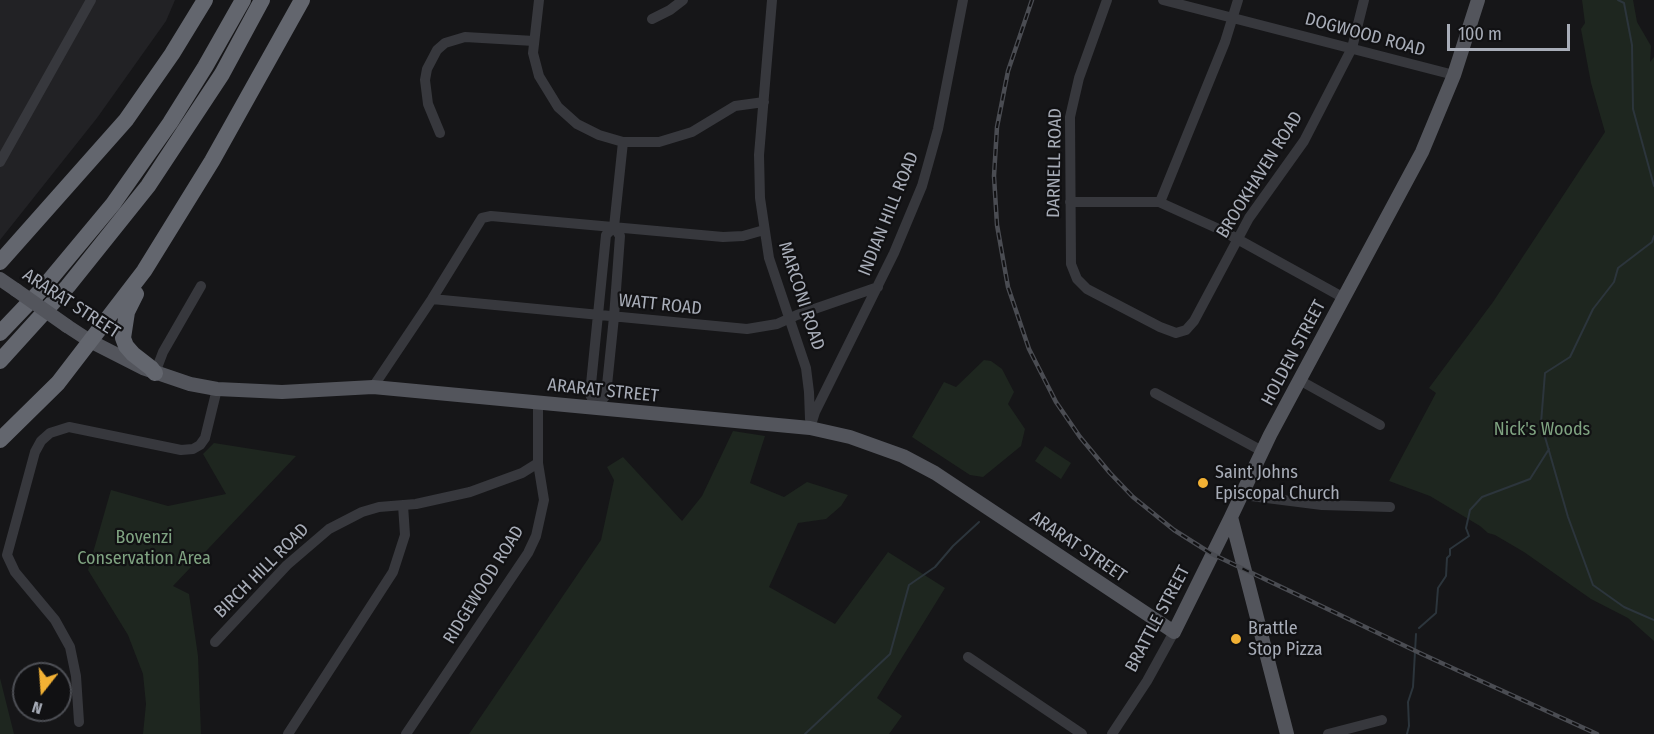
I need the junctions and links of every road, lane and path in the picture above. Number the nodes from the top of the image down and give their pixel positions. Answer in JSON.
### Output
{"nodes":[{"id":1,"x":91,"y":0,"type":"edge"},
{"id":2,"x":205,"y":0,"type":"edge"},
{"id":3,"x":243,"y":0,"type":"edge"},
{"id":4,"x":262,"y":0,"type":"edge"},
{"id":5,"x":290,"y":0,"type":"edge"},
{"id":6,"x":302,"y":0,"type":"edge"},
{"id":7,"x":539,"y":0,"type":"edge"},
{"id":8,"x":683,"y":0,"type":"edge"},
{"id":9,"x":772,"y":0,"type":"edge"},
{"id":10,"x":963,"y":0,"type":"edge"},
{"id":11,"x":1107,"y":0,"type":"edge"},
{"id":12,"x":1163,"y":0,"type":"edge"},
{"id":13,"x":1238,"y":0,"type":"edge"},
{"id":14,"x":1364,"y":0,"type":"edge"},
{"id":15,"x":1478,"y":0,"type":"edge"},
{"id":16,"x":1232,"y":18,"type":"junction"},
{"id":17,"x":652,"y":19,"type":"dead end"},
{"id":18,"x":534,"y":41,"type":"junction"},
{"id":19,"x":1352,"y":48,"type":"junction"},
{"id":20,"x":1454,"y":75,"type":"junction"},
{"id":21,"x":764,"y":102,"type":"junction"},
{"id":22,"x":440,"y":133,"type":"dead end"},
{"id":23,"x":623,"y":142,"type":"junction"},
{"id":24,"x":212,"y":161,"type":"junction"},
{"id":25,"x":0,"y":162,"type":"edge"},
{"id":26,"x":1070,"y":202,"type":"junction"},
{"id":27,"x":1160,"y":202,"type":"junction"},
{"id":28,"x":614,"y":227,"type":"junction"},
{"id":29,"x":764,"y":230,"type":"junction"},
{"id":30,"x":1238,"y":240,"type":"junction"},
{"id":31,"x":158,"y":249,"type":"junction"},
{"id":32,"x":0,"y":262,"type":"edge"},
{"id":33,"x":0,"y":279,"type":"edge"},
{"id":34,"x":201,"y":286,"type":"dead end"},
{"id":35,"x":878,"y":287,"type":"junction"},
{"id":36,"x":1344,"y":298,"type":"junction"},
{"id":37,"x":432,"y":299,"type":"junction"},
{"id":38,"x":1121,"y":307,"type":"joint"},
{"id":39,"x":598,"y":315,"type":"junction"},
{"id":40,"x":614,"y":317,"type":"junction"},
{"id":41,"x":789,"y":318,"type":"junction"},
{"id":42,"x":0,"y":333,"type":"edge"},
{"id":43,"x":90,"y":341,"type":"junction"},
{"id":44,"x":0,"y":361,"type":"edge"},
{"id":45,"x":154,"y":373,"type":"junction"},
{"id":46,"x":1301,"y":381,"type":"junction"},
{"id":47,"x":373,"y":387,"type":"junction"},
{"id":48,"x":217,"y":389,"type":"junction"},
{"id":49,"x":1155,"y":393,"type":"dead end"},
{"id":50,"x":538,"y":402,"type":"junction"},
{"id":51,"x":596,"y":408,"type":"junction"},
{"id":52,"x":1380,"y":425,"type":"dead end"},
{"id":53,"x":810,"y":428,"type":"junction"},
{"id":54,"x":0,"y":440,"type":"edge"},
{"id":55,"x":1262,"y":451,"type":"junction"},
{"id":56,"x":538,"y":463,"type":"junction"},
{"id":57,"x":1241,"y":492,"type":"junction"},
{"id":58,"x":403,"y":505,"type":"junction"},
{"id":59,"x":1390,"y":507,"type":"dead end"},
{"id":60,"x":1231,"y":517,"type":"junction"},
{"id":61,"x":1215,"y":548,"type":"junction"},
{"id":62,"x":1243,"y":561,"type":"junction"},
{"id":63,"x":1174,"y":632,"type":"junction"},
{"id":64,"x":215,"y":642,"type":"dead end"},
{"id":65,"x":968,"y":657,"type":"dead end"},
{"id":66,"x":1382,"y":720,"type":"dead end"},
{"id":67,"x":79,"y":722,"type":"dead end"},
{"id":68,"x":288,"y":734,"type":"edge"},
{"id":69,"x":405,"y":734,"type":"edge"},
{"id":70,"x":1082,"y":734,"type":"edge"},
{"id":71,"x":1112,"y":734,"type":"edge"},
{"id":72,"x":1287,"y":734,"type":"edge"},
{"id":73,"x":1328,"y":734,"type":"edge"}],
"edges":[{"from":1,"to":25,"type":"street"},
{"from":2,"to":32,"type":"highway"},
{"from":3,"to":42,"type":"highway"},
{"from":4,"to":44,"type":"highway"},
{"from":5,"to":24,"type":"highway"},
{"from":6,"to":24,"type":"highway"},
{"from":7,"to":18,"type":"street"},
{"from":8,"to":17,"type":"street"},
{"from":9,"to":21,"type":"street","name":"MARCONI ROAD"},
{"from":10,"to":35,"type":"street","name":"INDIAN HILL ROAD"},
{"from":11,"to":26,"type":"street","name":"DARNELL ROAD"},
{"from":12,"to":16,"type":"street","name":"DOGWOOD ROAD"},
{"from":13,"to":16,"type":"street"},
{"from":14,"to":19,"type":"street","name":"BROOKHAVEN ROAD"},
{"from":15,"to":20,"type":"main road","name":"HOLDEN STREET"},
{"from":16,"to":19,"type":"street","name":"DOGWOOD ROAD"},
{"from":16,"to":27,"type":"street"},
{"from":18,"to":22,"type":"street"},
{"from":18,"to":23,"type":"street"},
{"from":19,"to":20,"type":"street","name":"DOGWOOD ROAD"},
{"from":19,"to":30,"type":"street","name":"BROOKHAVEN ROAD"},
{"from":20,"to":36,"type":"main road","name":"HOLDEN STREET"},
{"from":21,"to":23,"type":"street"},
{"from":21,"to":29,"type":"street","name":"MARCONI ROAD"},
{"from":23,"to":28,"type":"street"},
{"from":24,"to":31,"type":"highway"},
{"from":26,"to":27,"type":"street"},
{"from":26,"to":38,"type":"street","name":"DARNELL ROAD"},
{"from":27,"to":30,"type":"street"},
{"from":28,"to":29,"type":"street"},
{"from":28,"to":37,"type":"street"},
{"from":28,"to":39,"type":"street"},
{"from":28,"to":40,"type":"street"},
{"from":29,"to":41,"type":"street","name":"MARCONI ROAD"},
{"from":30,"to":36,"type":"street"},
{"from":30,"to":38,"type":"street","name":"BROOKHAVEN ROAD"},
{"from":31,"to":43,"type":"highway"},
{"from":31,"to":45,"type":"highway"},
{"from":33,"to":43,"type":"main road","name":"ARARAT STREET","bridge":true},
{"from":34,"to":45,"type":"street"},
{"from":35,"to":41,"type":"street","name":"WATT ROAD"},
{"from":35,"to":53,"type":"street","name":"INDIAN HILL ROAD"},
{"from":36,"to":46,"type":"main road","name":"HOLDEN STREET"},
{"from":37,"to":39,"type":"street","name":"WATT ROAD"},
{"from":37,"to":47,"type":"street"},
{"from":39,"to":40,"type":"street","name":"WATT ROAD"},
{"from":39,"to":51,"type":"street"},
{"from":40,"to":41,"type":"street","name":"WATT ROAD"},
{"from":40,"to":51,"type":"street"},
{"from":41,"to":53,"type":"street","name":"MARCONI ROAD"},
{"from":43,"to":45,"type":"main road","name":"ARARAT STREET"},
{"from":43,"to":54,"type":"highway"},
{"from":45,"to":48,"type":"main road","name":"ARARAT STREET"},
{"from":46,"to":52,"type":"street"},
{"from":46,"to":55,"type":"main road","name":"HOLDEN STREET"},
{"from":47,"to":48,"type":"main road","name":"ARARAT STREET"},
{"from":47,"to":50,"type":"main road","name":"ARARAT STREET"},
{"from":48,"to":67,"type":"street"},
{"from":49,"to":55,"type":"street"},
{"from":50,"to":51,"type":"main road","name":"ARARAT STREET"},
{"from":50,"to":56,"type":"street","name":"RIDGEWOOD ROAD"},
{"from":51,"to":53,"type":"main road","name":"ARARAT STREET"},
{"from":53,"to":63,"type":"main road","name":"ARARAT STREET"},
{"from":55,"to":57,"type":"main road","name":"HOLDEN STREET"},
{"from":56,"to":58,"type":"street","name":"BIRCH HILL ROAD"},
{"from":56,"to":69,"type":"street","name":"RIDGEWOOD ROAD"},
{"from":57,"to":59,"type":"street"},
{"from":57,"to":60,"type":"main road","name":"HOLDEN STREET"},
{"from":58,"to":64,"type":"street","name":"BIRCH HILL ROAD"},
{"from":58,"to":68,"type":"street"},
{"from":60,"to":61,"type":"main road","name":"BRATTLE STREET"},
{"from":60,"to":62,"type":"main road"},
{"from":61,"to":62,"type":"main road"},
{"from":61,"to":63,"type":"main road","name":"BRATTLE STREET"},
{"from":62,"to":72,"type":"main road"},
{"from":63,"to":71,"type":"street","name":"BRATTLE STREET"},
{"from":65,"to":70,"type":"street"},
{"from":66,"to":73,"type":"street"}]}
